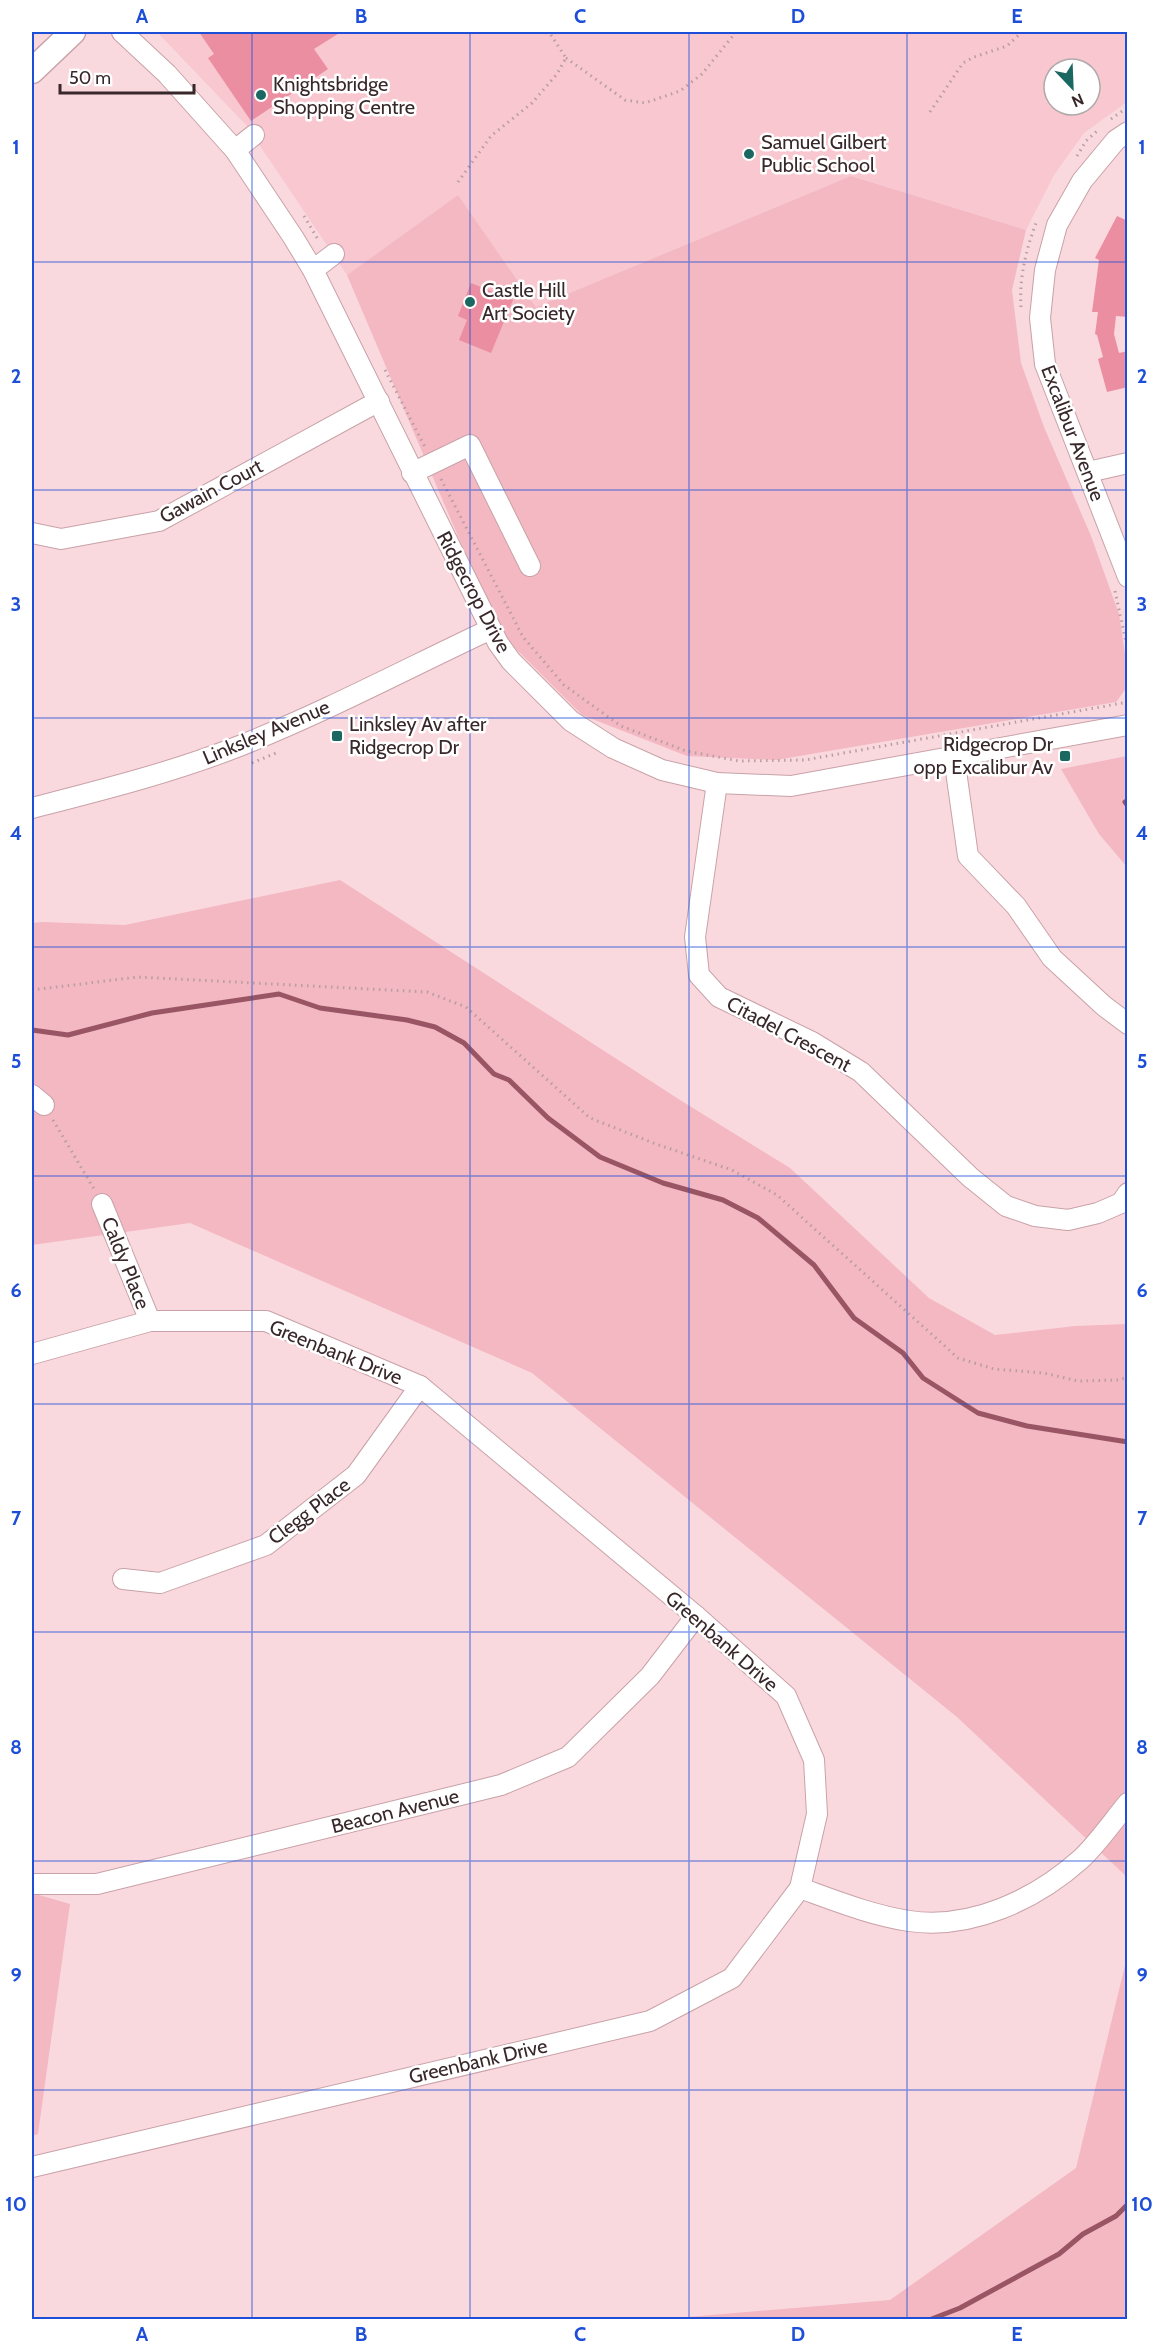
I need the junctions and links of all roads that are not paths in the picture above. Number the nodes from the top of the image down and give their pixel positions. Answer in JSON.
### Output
{"nodes":[{"id":1,"x":73,"y":32,"type":"edge"},
{"id":2,"x":123,"y":32,"type":"edge"},
{"id":3,"x":32,"y":71,"type":"edge"},
{"id":4,"x":1128,"y":132,"type":"edge"},
{"id":5,"x":254,"y":135,"type":"dead end"},
{"id":6,"x":235,"y":150,"type":"junction"},
{"id":7,"x":379,"y":401,"type":"junction"},
{"id":8,"x":1128,"y":463,"type":"edge"},
{"id":9,"x":1088,"y":472,"type":"junction"},
{"id":10,"x":412,"y":473,"type":"junction"},
{"id":11,"x":32,"y":533,"type":"edge"},
{"id":12,"x":530,"y":566,"type":"dead end"},
{"id":13,"x":1128,"y":577,"type":"edge"},
{"id":14,"x":491,"y":628,"type":"junction"},
{"id":15,"x":1128,"y":725,"type":"edge"},
{"id":16,"x":954,"y":757,"type":"junction"},
{"id":17,"x":717,"y":783,"type":"junction"},
{"id":18,"x":32,"y":808,"type":"edge"},
{"id":19,"x":1128,"y":1024,"type":"edge"},
{"id":20,"x":1128,"y":1193,"type":"edge"},
{"id":21,"x":102,"y":1204,"type":"road end"},
{"id":22,"x":150,"y":1322,"type":"junction"},
{"id":23,"x":32,"y":1354,"type":"edge"},
{"id":24,"x":420,"y":1386,"type":"junction"},
{"id":25,"x":123,"y":1580,"type":"dead end"},
{"id":26,"x":696,"y":1616,"type":"junction"},
{"id":27,"x":1128,"y":1803,"type":"edge"},
{"id":28,"x":32,"y":1884,"type":"edge"},
{"id":29,"x":800,"y":1888,"type":"junction"},
{"id":30,"x":32,"y":2167,"type":"edge"}],
"edges":[{"from":1,"to":3,"type":"main road"},
{"from":2,"to":6,"type":"street","name":"Ridgecrop Drive"},
{"from":4,"to":9,"type":"street","name":"Excalibur Avenue"},
{"from":5,"to":6,"type":"street"},
{"from":6,"to":7,"type":"street","name":"Ridgecrop Drive"},
{"from":7,"to":10,"type":"street","name":"Ridgecrop Drive"},
{"from":7,"to":11,"type":"street","name":"Gawain Court"},
{"from":8,"to":9,"type":"street"},
{"from":9,"to":13,"type":"street","name":"Excalibur Avenue"},
{"from":10,"to":12,"type":"street"},
{"from":10,"to":14,"type":"street","name":"Ridgecrop Drive"},
{"from":14,"to":17,"type":"street","name":"Ridgecrop Drive"},
{"from":14,"to":18,"type":"street","name":"Linksley Avenue"},
{"from":15,"to":16,"type":"street","name":"Ridgecrop Drive"},
{"from":16,"to":17,"type":"street","name":"Ridgecrop Drive"},
{"from":16,"to":19,"type":"street"},
{"from":17,"to":20,"type":"street","name":"Citadel Crescent"},
{"from":21,"to":22,"type":"street","name":"Caldy Place"},
{"from":22,"to":23,"type":"street","name":"Greenbank Drive"},
{"from":22,"to":24,"type":"street","name":"Greenbank Drive"},
{"from":24,"to":25,"type":"street","name":"Clegg Place"},
{"from":24,"to":26,"type":"street","name":"Greenbank Drive"},
{"from":26,"to":28,"type":"street","name":"Beacon Avenue"},
{"from":26,"to":29,"type":"street","name":"Greenbank Drive"},
{"from":27,"to":29,"type":"street"},
{"from":29,"to":30,"type":"street","name":"Greenbank Drive"}]}
